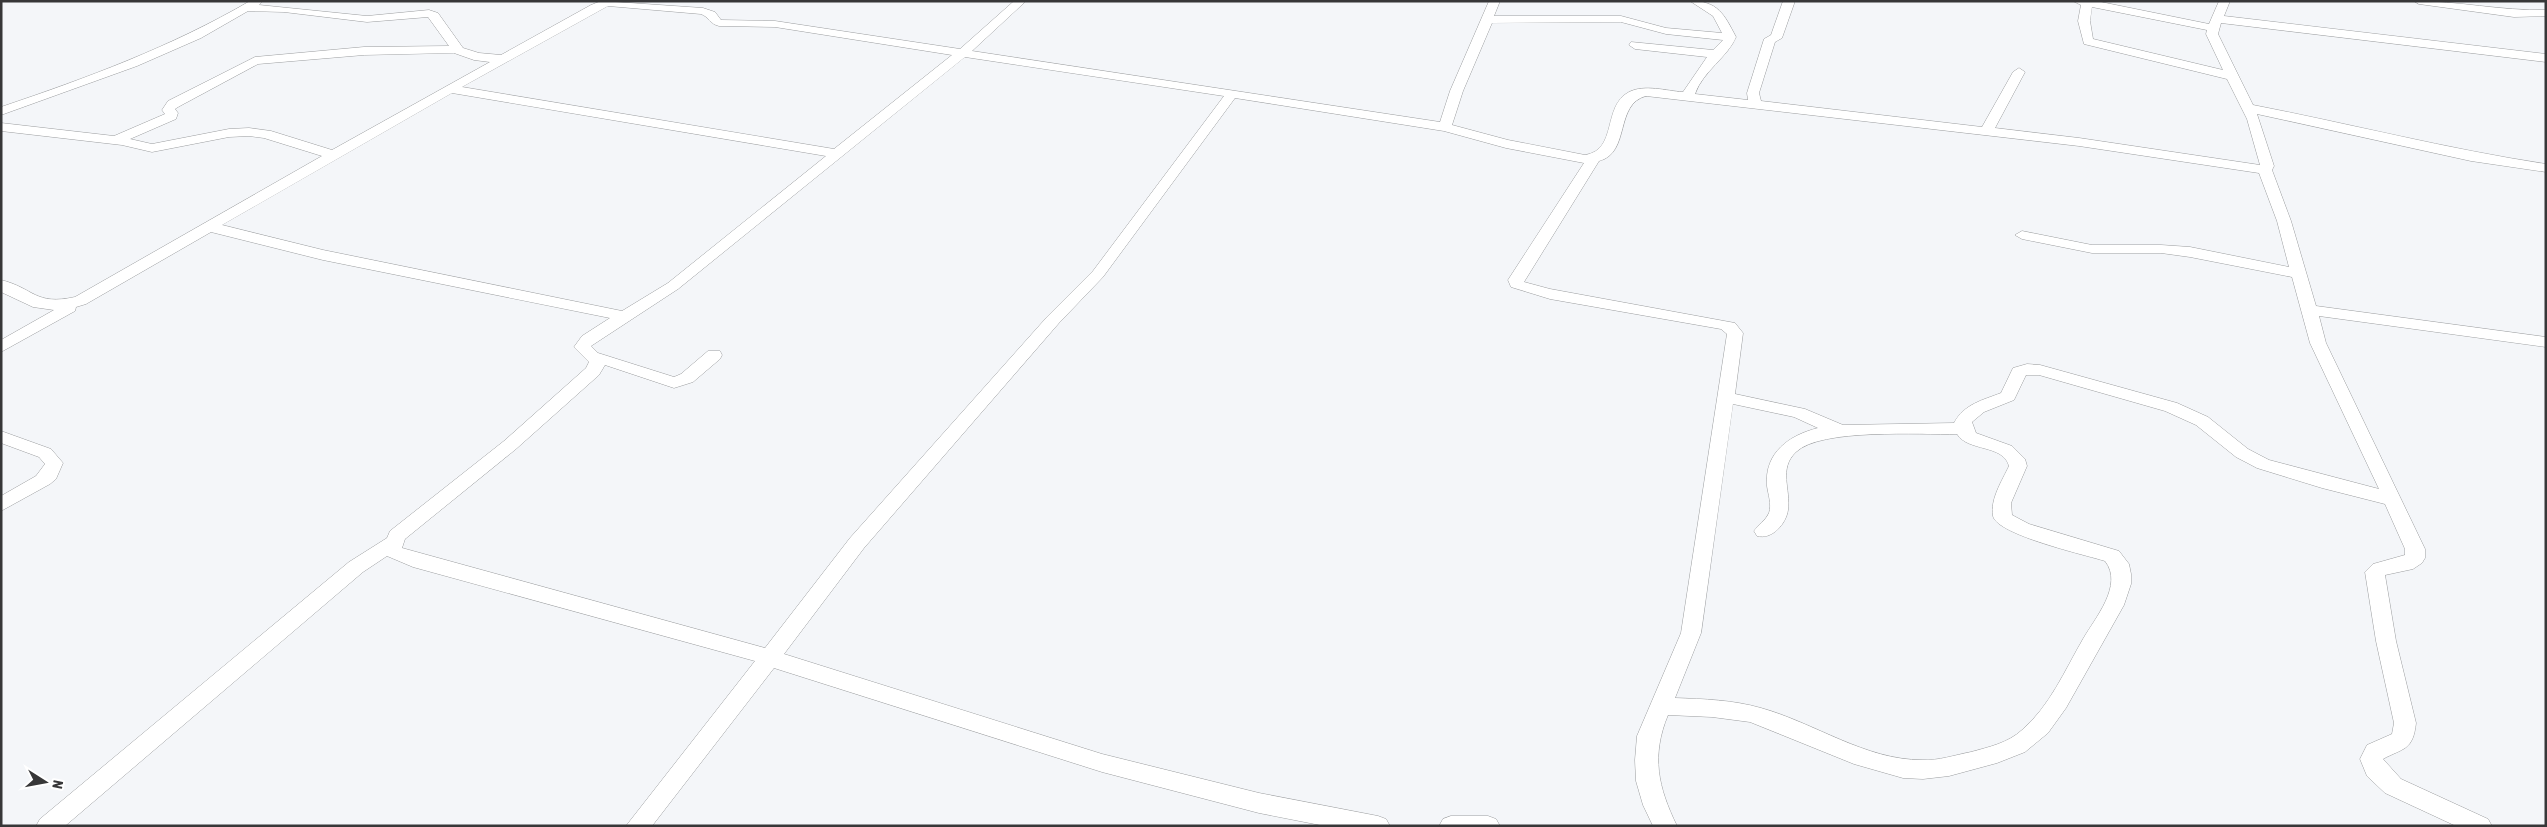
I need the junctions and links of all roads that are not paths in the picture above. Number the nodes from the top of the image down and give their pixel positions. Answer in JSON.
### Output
{"nodes":[{"id":1,"x":258,"y":1,"type":"edge"},
{"id":2,"x":1021,"y":1,"type":"edge"},
{"id":3,"x":1495,"y":1,"type":"edge"},
{"id":4,"x":1695,"y":1,"type":"edge"},
{"id":5,"x":1788,"y":1,"type":"edge"},
{"id":6,"x":2225,"y":1,"type":"edge"},
{"id":7,"x":2419,"y":1,"type":"edge"},
{"id":8,"x":606,"y":2,"type":"edge"},
{"id":9,"x":2082,"y":3,"type":"edge"},
{"id":10,"x":666,"y":4,"type":"edge"},
{"id":11,"x":246,"y":8,"type":"junction"},
{"id":12,"x":2546,"y":13,"type":"edge"},
{"id":13,"x":1485,"y":20,"type":"junction"},
{"id":14,"x":2215,"y":24,"type":"junction"},
{"id":15,"x":1730,"y":37,"type":"junction"},
{"id":16,"x":1634,"y":45,"type":"dead end"},
{"id":17,"x":455,"y":49,"type":"junction"},
{"id":18,"x":962,"y":53,"type":"junction"},
{"id":19,"x":1715,"y":54,"type":"junction"},
{"id":20,"x":2546,"y":58,"type":"edge"},
{"id":21,"x":503,"y":59,"type":"junction"},
{"id":22,"x":2019,"y":72,"type":"dead end"},
{"id":23,"x":2231,"y":76,"type":"junction"},
{"id":24,"x":450,"y":89,"type":"junction"},
{"id":25,"x":1232,"y":94,"type":"junction"},
{"id":26,"x":1688,"y":96,"type":"junction"},
{"id":27,"x":1755,"y":104,"type":"junction"},
{"id":28,"x":2247,"y":108,"type":"junction"},
{"id":29,"x":1,"y":111,"type":"edge"},
{"id":30,"x":1,"y":127,"type":"edge"},
{"id":31,"x":1445,"y":128,"type":"junction"},
{"id":32,"x":1986,"y":132,"type":"junction"},
{"id":33,"x":114,"y":141,"type":"junction"},
{"id":34,"x":838,"y":154,"type":"junction"},
{"id":35,"x":332,"y":155,"type":"junction"},
{"id":36,"x":1593,"y":160,"type":"junction"},
{"id":37,"x":2546,"y":168,"type":"edge"},
{"id":38,"x":2265,"y":170,"type":"junction"},
{"id":39,"x":210,"y":227,"type":"junction"},
{"id":40,"x":2022,"y":235,"type":"dead end"},
{"id":41,"x":2299,"y":274,"type":"junction"},
{"id":42,"x":1,"y":285,"type":"edge"},
{"id":43,"x":80,"y":301,"type":"junction"},
{"id":44,"x":2308,"y":310,"type":"junction"},
{"id":45,"x":624,"y":316,"type":"junction"},
{"id":46,"x":2546,"y":342,"type":"edge"},
{"id":47,"x":1,"y":347,"type":"edge"},
{"id":48,"x":714,"y":355,"type":"dead end"},
{"id":49,"x":596,"y":357,"type":"junction"},
{"id":50,"x":1725,"y":398,"type":"junction"},
{"id":51,"x":1964,"y":428,"type":"junction"},
{"id":52,"x":1841,"y":430,"type":"junction"},
{"id":53,"x":1,"y":437,"type":"edge"},
{"id":54,"x":2393,"y":499,"type":"junction"},
{"id":55,"x":1,"y":505,"type":"edge"},
{"id":56,"x":1764,"y":531,"type":"dead end"},
{"id":57,"x":394,"y":542,"type":"junction"},
{"id":58,"x":769,"y":656,"type":"junction"},
{"id":59,"x":1661,"y":706,"type":"junction"},
{"id":60,"x":48,"y":826,"type":"edge"},
{"id":61,"x":638,"y":826,"type":"edge"},
{"id":62,"x":1378,"y":826,"type":"edge"},
{"id":63,"x":1451,"y":826,"type":"edge"},
{"id":64,"x":1488,"y":826,"type":"edge"},
{"id":65,"x":1665,"y":826,"type":"edge"},
{"id":66,"x":2480,"y":826,"type":"edge"}],
"edges":[{"from":1,"to":11,"type":"street"},
{"from":2,"to":18,"type":"street"},
{"from":3,"to":13,"type":"street"},
{"from":4,"to":15,"type":"street"},
{"from":5,"to":27,"type":"street"},
{"from":6,"to":14,"type":"street"},
{"from":7,"to":12,"type":"street"},
{"from":8,"to":10,"type":"street"},
{"from":8,"to":21,"type":"street"},
{"from":9,"to":14,"type":"street"},
{"from":9,"to":23,"type":"street"},
{"from":10,"to":18,"type":"street"},
{"from":11,"to":17,"type":"street"},
{"from":11,"to":29,"type":"street"},
{"from":13,"to":15,"type":"street"},
{"from":13,"to":31,"type":"street"},
{"from":14,"to":20,"type":"street"},
{"from":14,"to":23,"type":"street"},
{"from":15,"to":19,"type":"street"},
{"from":16,"to":19,"type":"street"},
{"from":17,"to":21,"type":"street"},
{"from":17,"to":33,"type":"street"},
{"from":18,"to":25,"type":"street"},
{"from":18,"to":34,"type":"street"},
{"from":19,"to":26,"type":"street"},
{"from":21,"to":24,"type":"street"},
{"from":22,"to":32,"type":"street"},
{"from":23,"to":28,"type":"street"},
{"from":24,"to":34,"type":"street"},
{"from":24,"to":35,"type":"street"},
{"from":25,"to":31,"type":"street"},
{"from":25,"to":58,"type":"street"},
{"from":26,"to":27,"type":"street"},
{"from":26,"to":36,"type":"street"},
{"from":27,"to":32,"type":"street"},
{"from":28,"to":37,"type":"street"},
{"from":28,"to":38,"type":"street"},
{"from":30,"to":33,"type":"street"},
{"from":31,"to":36,"type":"street"},
{"from":32,"to":38,"type":"street"},
{"from":33,"to":35,"type":"street"},
{"from":34,"to":45,"type":"street"},
{"from":35,"to":39,"type":"street"},
{"from":36,"to":50,"type":"street"},
{"from":38,"to":41,"type":"street"},
{"from":39,"to":43,"type":"street"},
{"from":39,"to":45,"type":"street"},
{"from":40,"to":41,"type":"street"},
{"from":41,"to":44,"type":"street"},
{"from":42,"to":43,"type":"street"},
{"from":43,"to":47,"type":"street"},
{"from":44,"to":46,"type":"street"},
{"from":44,"to":54,"type":"street"},
{"from":45,"to":49,"type":"street"},
{"from":48,"to":49,"type":"street"},
{"from":49,"to":57,"type":"street"},
{"from":50,"to":52,"type":"street"},
{"from":50,"to":59,"type":"street"},
{"from":51,"to":52,"type":"street"},
{"from":51,"to":54,"type":"street"},
{"from":51,"to":59,"type":"street"},
{"from":52,"to":56,"type":"street"},
{"from":53,"to":55,"type":"street"},
{"from":54,"to":66,"type":"street"},
{"from":57,"to":58,"type":"street"},
{"from":57,"to":60,"type":"street"},
{"from":58,"to":61,"type":"street"},
{"from":58,"to":62,"type":"street"},
{"from":59,"to":65,"type":"street"},
{"from":63,"to":64,"type":"street"}]}
